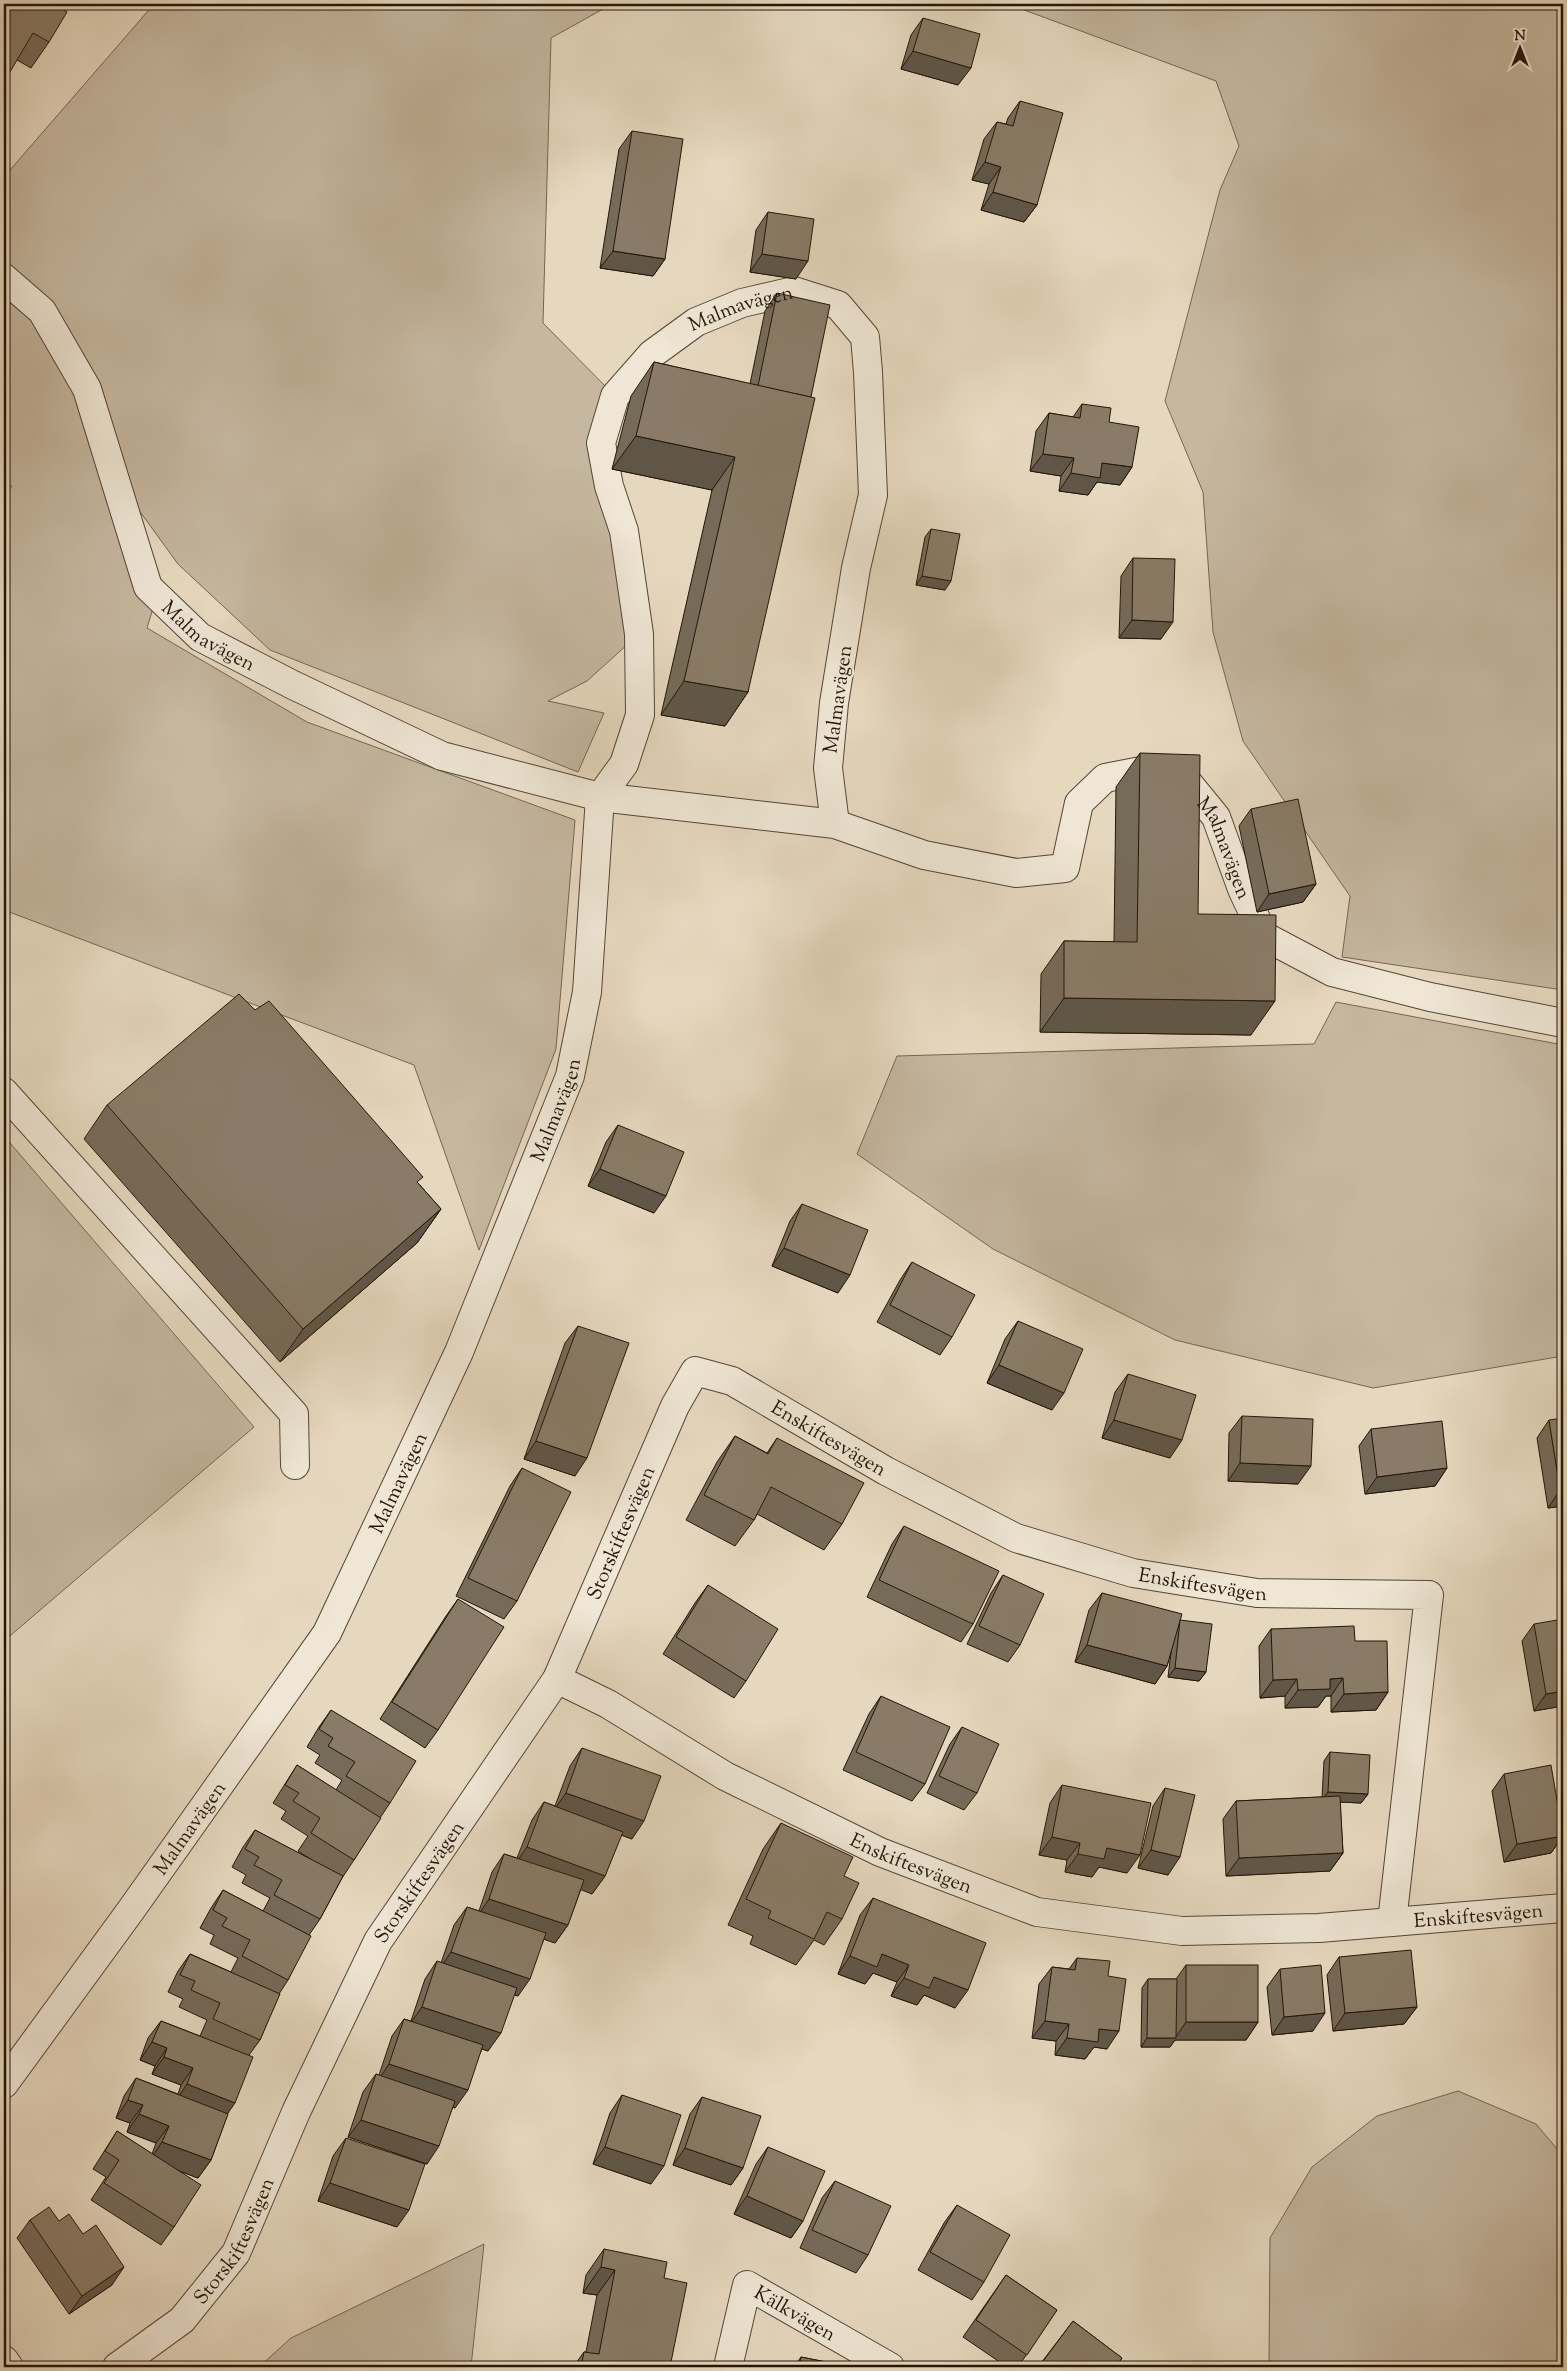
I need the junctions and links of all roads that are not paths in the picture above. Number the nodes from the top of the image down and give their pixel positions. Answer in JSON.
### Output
{"nodes":[{"id":1,"x":4,"y":278,"type":"edge"},
{"id":2,"x":600,"y":797,"type":"junction"},
{"id":3,"x":835,"y":824,"type":"junction"},
{"id":4,"x":1563,"y":1023,"type":"edge"},
{"id":5,"x":4,"y":1092,"type":"edge"},
{"id":6,"x":695,"y":1372,"type":"joint"},
{"id":7,"x":295,"y":1465,"type":"dead end"},
{"id":8,"x":557,"y":1679,"type":"junction"},
{"id":9,"x":1563,"y":1908,"type":"edge"},
{"id":10,"x":1392,"y":1922,"type":"junction"},
{"id":11,"x":4,"y":2084,"type":"edge"},
{"id":12,"x":4,"y":2360,"type":"edge"},
{"id":13,"x":8,"y":2367,"type":"edge"},
{"id":14,"x":117,"y":2367,"type":"edge"},
{"id":15,"x":728,"y":2367,"type":"edge"},
{"id":16,"x":890,"y":2367,"type":"edge"}],
"edges":[{"from":1,"to":2,"type":"street","name":"Malmavägen"},
{"from":2,"to":3,"type":"street","name":"Malmavägen"},
{"from":2,"to":3,"type":"street","name":"Malmavägen"},
{"from":2,"to":11,"type":"street","name":"Malmavägen"},
{"from":3,"to":4,"type":"street","name":"Malmavägen"},
{"from":5,"to":7,"type":"street"},
{"from":6,"to":8,"type":"street","name":"Storskiftesvägen"},
{"from":6,"to":10,"type":"street","name":"Enskiftesvägen"},
{"from":8,"to":10,"type":"street","name":"Enskiftesvägen"},
{"from":8,"to":14,"type":"street","name":"Storskiftesvägen"},
{"from":9,"to":10,"type":"street","name":"Enskiftesvägen"},
{"from":12,"to":13,"type":"street"},
{"from":15,"to":16,"type":"street","name":"Kälkvägen"}]}
